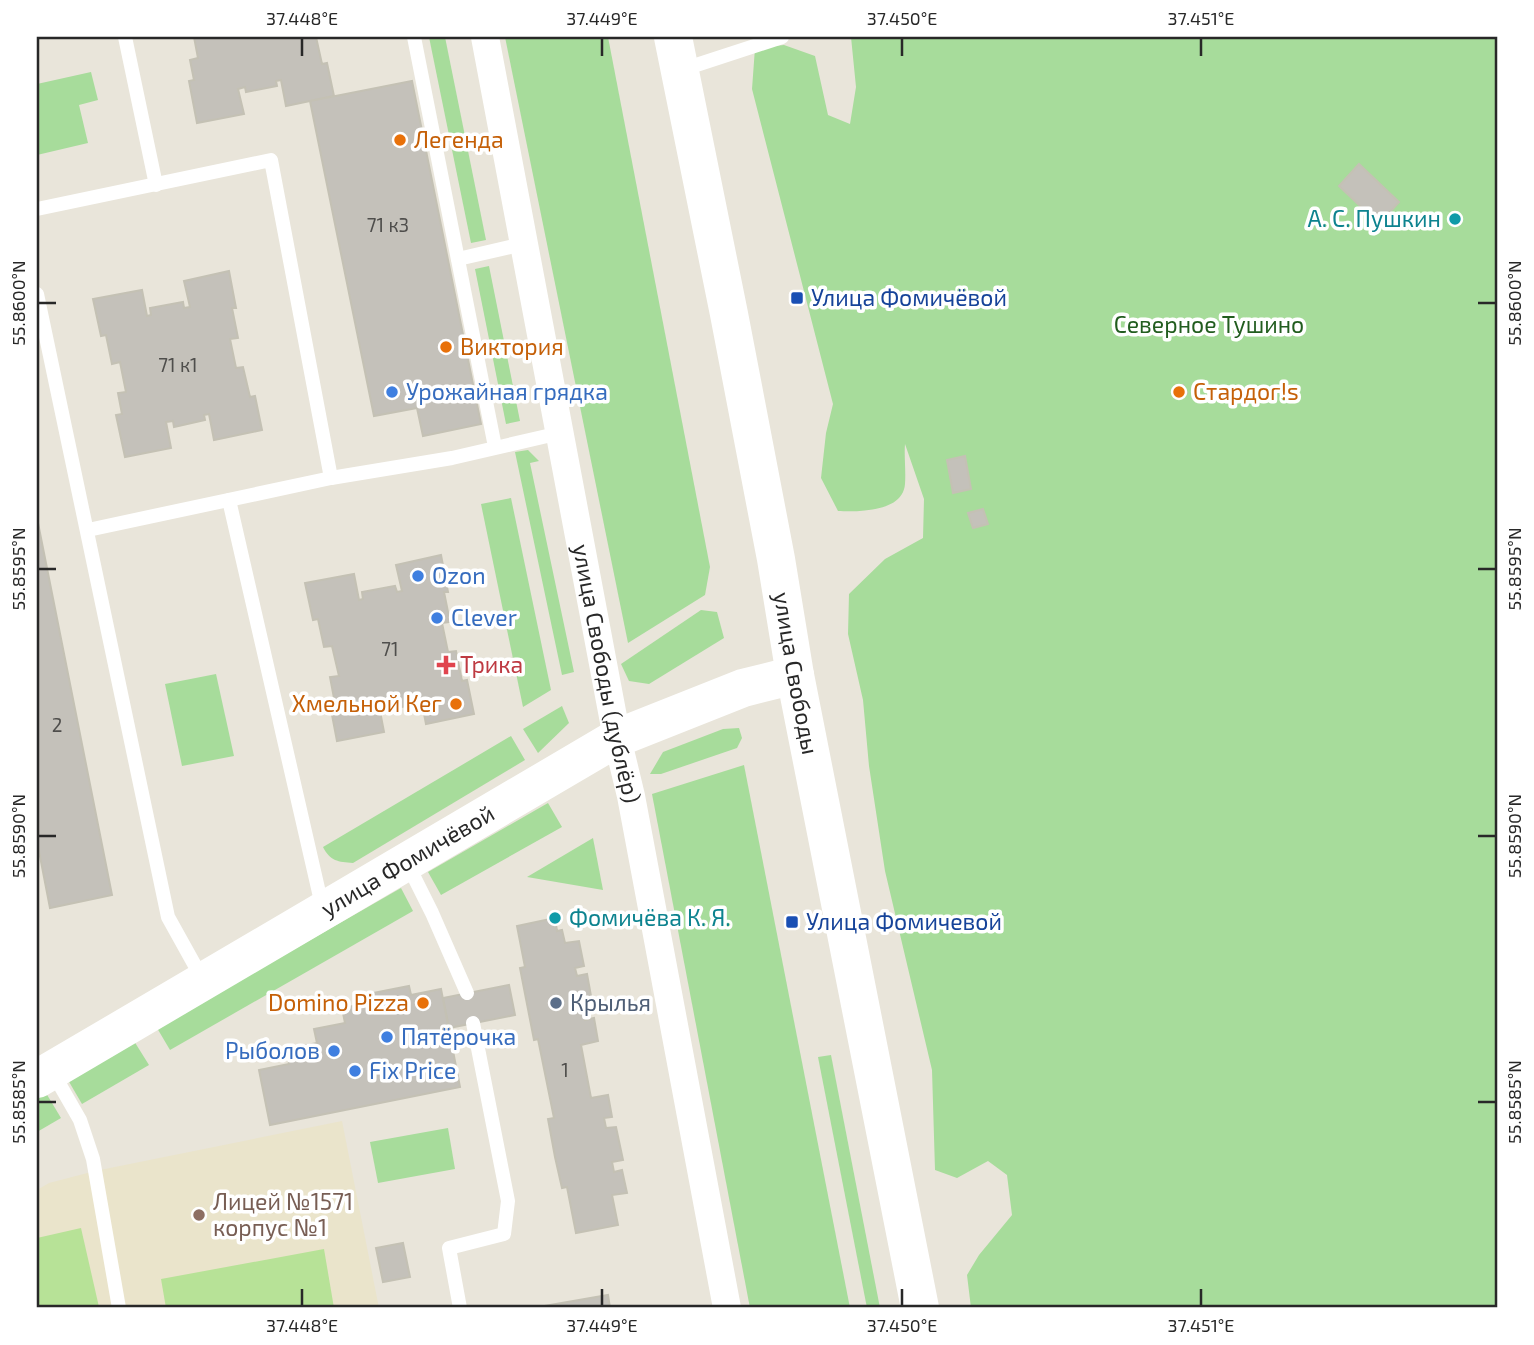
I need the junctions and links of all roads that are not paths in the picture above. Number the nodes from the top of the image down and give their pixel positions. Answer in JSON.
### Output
{"nodes":[{"id":1,"x":125,"y":37,"type":"edge"},
{"id":2,"x":414,"y":37,"type":"edge"},
{"id":3,"x":485,"y":37,"type":"edge"},
{"id":4,"x":782,"y":37,"type":"edge"},
{"id":5,"x":676,"y":54,"type":"edge"},
{"id":6,"x":156,"y":185,"type":"junction"},
{"id":7,"x":37,"y":209,"type":"edge"},
{"id":8,"x":523,"y":244,"type":"junction"},
{"id":9,"x":458,"y":259,"type":"junction"},
{"id":10,"x":37,"y":294,"type":"edge"},
{"id":11,"x":42,"y":345,"type":"edge"},
{"id":12,"x":560,"y":433,"type":"junction"},
{"id":13,"x":495,"y":447,"type":"junction"},
{"id":14,"x":331,"y":478,"type":"junction"},
{"id":15,"x":229,"y":499,"type":"junction"},
{"id":16,"x":88,"y":530,"type":"junction"},
{"id":17,"x":795,"y":675,"type":"junction"},
{"id":18,"x":617,"y":738,"type":"junction"},
{"id":19,"x":406,"y":862,"type":"junction"},
{"id":20,"x":324,"y":911,"type":"junction"},
{"id":21,"x":203,"y":981,"type":"junction"},
{"id":22,"x":467,"y":993,"type":"dead end"},
{"id":23,"x":473,"y":1023,"type":"dead end"},
{"id":24,"x":44,"y":1075,"type":"edge"},
{"id":25,"x":119,"y":1308,"type":"edge"},
{"id":26,"x":460,"y":1308,"type":"edge"},
{"id":27,"x":727,"y":1308,"type":"edge"},
{"id":28,"x":920,"y":1308,"type":"edge"}],
"edges":[{"from":1,"to":6,"type":"lane"},
{"from":2,"to":9,"type":"lane"},
{"from":3,"to":8,"type":"street","name":"улица Свободы (дублёр)"},
{"from":4,"to":5,"type":"lane"},
{"from":5,"to":17,"type":"main road","name":"улица Свободы"},
{"from":6,"to":7,"type":"lane"},
{"from":6,"to":14,"type":"lane"},
{"from":8,"to":9,"type":"lane"},
{"from":8,"to":12,"type":"street","name":"улица Свободы (дублёр)"},
{"from":9,"to":13,"type":"lane"},
{"from":10,"to":11,"type":"lane"},
{"from":11,"to":16,"type":"lane"},
{"from":12,"to":13,"type":"lane"},
{"from":12,"to":18,"type":"street","name":"улица Свободы (дублёр)"},
{"from":13,"to":14,"type":"lane"},
{"from":14,"to":15,"type":"lane"},
{"from":15,"to":16,"type":"lane"},
{"from":15,"to":20,"type":"lane"},
{"from":16,"to":21,"type":"lane"},
{"from":17,"to":18,"type":"main road","name":"улица Фомичёвой"},
{"from":17,"to":28,"type":"main road","name":"улица Свободы"},
{"from":18,"to":19,"type":"main road","name":"улица Фомичёвой"},
{"from":18,"to":27,"type":"street","name":"улица Свободы (дублёр)"},
{"from":19,"to":20,"type":"main road","name":"улица Фомичёвой"},
{"from":19,"to":22,"type":"lane"},
{"from":20,"to":21,"type":"main road","name":"улица Фомичёвой"},
{"from":21,"to":24,"type":"main road","name":"улица Фомичёвой"},
{"from":23,"to":26,"type":"lane"},
{"from":24,"to":25,"type":"lane"}]}
